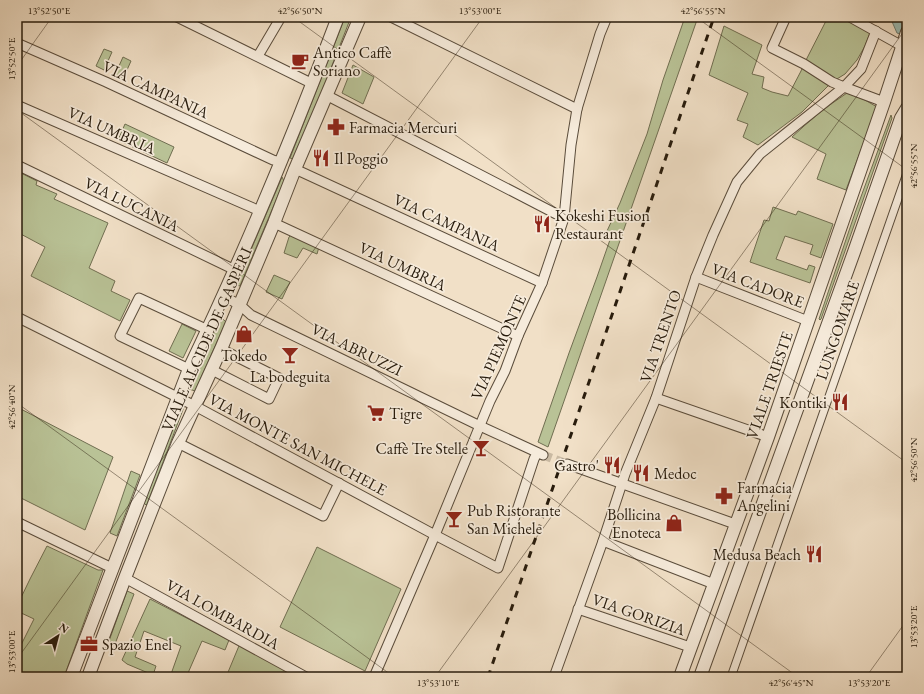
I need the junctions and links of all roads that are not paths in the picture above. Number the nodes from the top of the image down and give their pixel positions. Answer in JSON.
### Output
{"nodes":[{"id":1,"x":177,"y":17,"type":"edge"},
{"id":2,"x":281,"y":17,"type":"edge"},
{"id":3,"x":338,"y":17,"type":"edge"},
{"id":4,"x":360,"y":17,"type":"edge"},
{"id":5,"x":391,"y":17,"type":"edge"},
{"id":6,"x":607,"y":17,"type":"edge"},
{"id":7,"x":786,"y":17,"type":"edge"},
{"id":8,"x":850,"y":17,"type":"edge"},
{"id":9,"x":876,"y":31,"type":"junction"},
{"id":10,"x":905,"y":39,"type":"edge"},
{"id":11,"x":17,"y":43,"type":"edge"},
{"id":12,"x":258,"y":56,"type":"junction"},
{"id":13,"x":313,"y":84,"type":"junction"},
{"id":14,"x":844,"y":87,"type":"junction"},
{"id":15,"x":326,"y":95,"type":"junction"},
{"id":16,"x":884,"y":102,"type":"junction"},
{"id":17,"x":17,"y":105,"type":"edge"},
{"id":18,"x":577,"y":109,"type":"junction"},
{"id":19,"x":904,"y":113,"type":"edge"},
{"id":20,"x":282,"y":162,"type":"junction"},
{"id":21,"x":17,"y":165,"type":"edge"},
{"id":22,"x":295,"y":169,"type":"junction"},
{"id":23,"x":907,"y":173,"type":"edge"},
{"id":24,"x":260,"y":211,"type":"junction"},
{"id":25,"x":564,"y":218,"type":"junction"},
{"id":26,"x":274,"y":223,"type":"junction"},
{"id":27,"x":235,"y":270,"type":"junction"},
{"id":28,"x":696,"y":277,"type":"junction"},
{"id":29,"x":542,"y":283,"type":"junction"},
{"id":30,"x":223,"y":296,"type":"junction"},
{"id":31,"x":240,"y":306,"type":"junction"},
{"id":32,"x":17,"y":317,"type":"edge"},
{"id":33,"x":808,"y":321,"type":"junction"},
{"id":34,"x":208,"y":330,"type":"junction"},
{"id":35,"x":518,"y":336,"type":"junction"},
{"id":36,"x":221,"y":349,"type":"junction"},
{"id":37,"x":189,"y":369,"type":"junction"},
{"id":38,"x":212,"y":370,"type":"junction"},
{"id":39,"x":179,"y":397,"type":"junction"},
{"id":40,"x":656,"y":398,"type":"junction"},
{"id":41,"x":195,"y":406,"type":"junction"},
{"id":42,"x":480,"y":426,"type":"junction"},
{"id":43,"x":768,"y":437,"type":"junction"},
{"id":44,"x":178,"y":443,"type":"junction"},
{"id":45,"x":568,"y":464,"type":"tunnel mouth"},
{"id":46,"x":339,"y":484,"type":"junction"},
{"id":47,"x":622,"y":484,"type":"junction"},
{"id":48,"x":17,"y":522,"type":"edge"},
{"id":49,"x":735,"y":524,"type":"junction"},
{"id":50,"x":435,"y":535,"type":"junction"},
{"id":51,"x":603,"y":541,"type":"junction"},
{"id":52,"x":112,"y":568,"type":"junction"},
{"id":53,"x":498,"y":568,"type":"joint"},
{"id":54,"x":125,"y":578,"type":"junction"},
{"id":55,"x":714,"y":584,"type":"junction"},
{"id":56,"x":578,"y":609,"type":"junction"},
{"id":57,"x":690,"y":647,"type":"junction"},
{"id":58,"x":71,"y":677,"type":"edge"},
{"id":59,"x":88,"y":677,"type":"edge"},
{"id":60,"x":306,"y":677,"type":"edge"},
{"id":61,"x":374,"y":677,"type":"edge"},
{"id":62,"x":554,"y":677,"type":"edge"},
{"id":63,"x":680,"y":677,"type":"edge"},
{"id":64,"x":700,"y":677,"type":"edge"},
{"id":65,"x":731,"y":677,"type":"edge"}],
"edges":[{"from":1,"to":12,"type":"street"},
{"from":2,"to":12,"type":"street"},
{"from":3,"to":13,"type":"street","name":"VIALE ALCIDE DE GASPERI"},
{"from":4,"to":15,"type":"street","name":"VIALE ALCIDE DE GASPERI"},
{"from":5,"to":18,"type":"street"},
{"from":6,"to":18,"type":"street","name":"VIA PIEMONTE"},
{"from":7,"to":14,"type":"street"},
{"from":8,"to":9,"type":"street"},
{"from":9,"to":10,"type":"street"},
{"from":9,"to":14,"type":"street","name":"VIA TRENTO"},
{"from":10,"to":16,"type":"street","name":"VIALE TRIESTE"},
{"from":11,"to":20,"type":"street","name":"VIA CAMPANIA"},
{"from":12,"to":13,"type":"street"},
{"from":13,"to":20,"type":"street","name":"VIALE ALCIDE DE GASPERI"},
{"from":14,"to":16,"type":"street"},
{"from":14,"to":28,"type":"street","name":"VIA TRENTO"},
{"from":15,"to":22,"type":"street","name":"VIALE ALCIDE DE GASPERI"},
{"from":15,"to":25,"type":"street"},
{"from":16,"to":33,"type":"street","name":"VIALE TRIESTE"},
{"from":17,"to":24,"type":"street","name":"VIA UMBRIA"},
{"from":18,"to":25,"type":"street","name":"VIA PIEMONTE"},
{"from":19,"to":64,"type":"street","name":"VIALE TRIESTE"},
{"from":20,"to":24,"type":"street","name":"VIALE ALCIDE DE GASPERI"},
{"from":21,"to":27,"type":"street","name":"VIA LUCANIA"},
{"from":22,"to":26,"type":"street","name":"VIALE ALCIDE DE GASPERI"},
{"from":22,"to":29,"type":"street","name":"VIA CAMPANIA"},
{"from":23,"to":65,"type":"street","name":"LUNGOMARE"},
{"from":24,"to":27,"type":"street","name":"VIALE ALCIDE DE GASPERI"},
{"from":25,"to":29,"type":"street","name":"VIA PIEMONTE"},
{"from":26,"to":31,"type":"street","name":"VIALE ALCIDE DE GASPERI"},
{"from":26,"to":35,"type":"street","name":"VIA UMBRIA"},
{"from":27,"to":30,"type":"street","name":"VIALE ALCIDE DE GASPERI"},
{"from":28,"to":33,"type":"street","name":"VIA CADORE"},
{"from":28,"to":40,"type":"street","name":"VIA TRENTO"},
{"from":29,"to":35,"type":"street","name":"VIA PIEMONTE"},
{"from":30,"to":31,"type":"street","name":"VIA ABRUZZI"},
{"from":30,"to":34,"type":"street","name":"VIALE ALCIDE DE GASPERI"},
{"from":31,"to":36,"type":"street","name":"VIALE ALCIDE DE GASPERI"},
{"from":31,"to":42,"type":"street","name":"VIA ABRUZZI"},
{"from":32,"to":39,"type":"street","name":"VIA MONTE SAN MICHELE"},
{"from":33,"to":43,"type":"street","name":"VIALE TRIESTE"},
{"from":34,"to":37,"type":"street","name":"VIALE ALCIDE DE GASPERI"},
{"from":34,"to":37,"type":"street"},
{"from":35,"to":42,"type":"street","name":"VIA PIEMONTE"},
{"from":36,"to":38,"type":"street","name":"VIALE ALCIDE DE GASPERI"},
{"from":36,"to":38,"type":"street"},
{"from":37,"to":39,"type":"street","name":"VIALE ALCIDE DE GASPERI"},
{"from":38,"to":41,"type":"street","name":"VIALE ALCIDE DE GASPERI"},
{"from":39,"to":41,"type":"street","name":"VIA MONTE SAN MICHELE"},
{"from":39,"to":52,"type":"street","name":"VIALE ALCIDE DE GASPERI"},
{"from":40,"to":43,"type":"street"},
{"from":40,"to":47,"type":"street","name":"VIA TRENTO"},
{"from":41,"to":44,"type":"street","name":"VIALE ALCIDE DE GASPERI"},
{"from":41,"to":46,"type":"street","name":"VIA MONTE SAN MICHELE"},
{"from":42,"to":50,"type":"street","name":"VIA PIEMONTE"},
{"from":42,"to":53,"type":"street","name":"VIA ABRUZZI"},
{"from":43,"to":49,"type":"street","name":"VIALE TRIESTE"},
{"from":44,"to":46,"type":"street"},
{"from":44,"to":54,"type":"street","name":"VIALE ALCIDE DE GASPERI"},
{"from":45,"to":47,"type":"street"},
{"from":46,"to":50,"type":"street","name":"VIA MONTE SAN MICHELE"},
{"from":47,"to":49,"type":"street"},
{"from":47,"to":51,"type":"street","name":"VIA TRENTO"},
{"from":48,"to":52,"type":"street"},
{"from":49,"to":55,"type":"street","name":"VIALE TRIESTE"},
{"from":50,"to":53,"type":"street","name":"VIA MONTE SAN MICHELE"},
{"from":50,"to":61,"type":"street","name":"VIA PIEMONTE"},
{"from":51,"to":55,"type":"street"},
{"from":51,"to":56,"type":"street","name":"VIA TRENTO"},
{"from":52,"to":58,"type":"street","name":"VIALE ALCIDE DE GASPERI"},
{"from":54,"to":59,"type":"street","name":"VIALE ALCIDE DE GASPERI"},
{"from":54,"to":60,"type":"street","name":"VIA LOMBARDIA"},
{"from":55,"to":57,"type":"street","name":"VIALE TRIESTE"},
{"from":56,"to":57,"type":"street","name":"VIA GORIZIA"},
{"from":56,"to":62,"type":"street","name":"VIA TRENTO"},
{"from":57,"to":63,"type":"street","name":"VIALE TRIESTE"}]}
